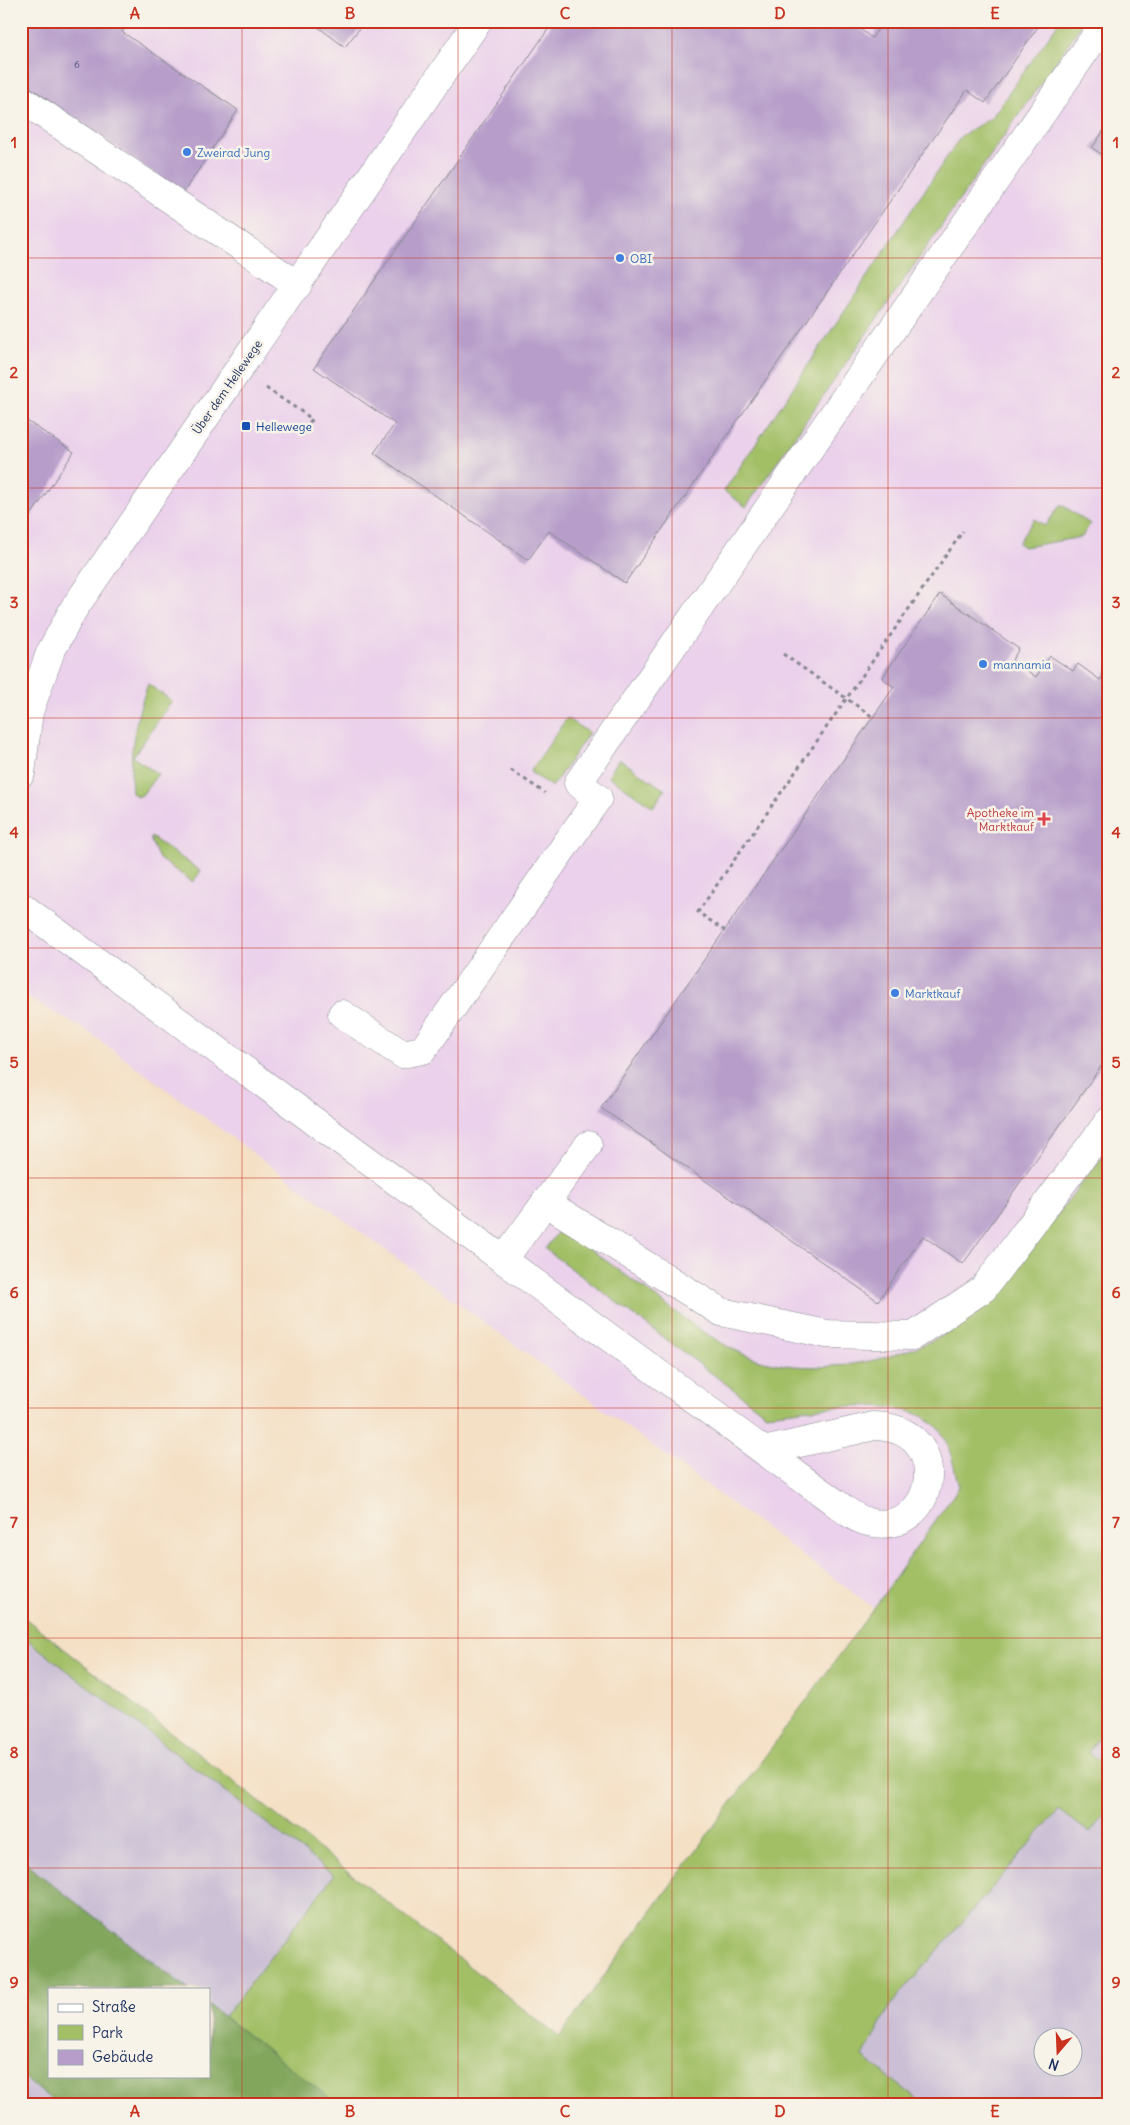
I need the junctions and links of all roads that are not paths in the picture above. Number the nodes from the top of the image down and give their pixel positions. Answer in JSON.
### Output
{"nodes":[{"id":1,"x":478,"y":21,"type":"edge"},
{"id":2,"x":1106,"y":21,"type":"edge"},
{"id":3,"x":21,"y":99,"type":"edge"},
{"id":4,"x":298,"y":285,"type":"junction"},
{"id":5,"x":21,"y":773,"type":"edge"},
{"id":6,"x":21,"y":906,"type":"edge"},
{"id":7,"x":342,"y":1014,"type":"dead end"},
{"id":8,"x":1109,"y":1121,"type":"edge"},
{"id":9,"x":588,"y":1145,"type":"dead end"},
{"id":10,"x":545,"y":1202,"type":"junction"},
{"id":11,"x":503,"y":1260,"type":"junction"},
{"id":12,"x":764,"y":1451,"type":"junction"}],
"edges":[{"from":1,"to":4,"type":"street","name":"Über dem Hellewege"},
{"from":2,"to":7,"type":"street"},
{"from":3,"to":4,"type":"street"},
{"from":4,"to":5,"type":"street","name":"Über dem Hellewege"},
{"from":6,"to":11,"type":"street"},
{"from":8,"to":10,"type":"street"},
{"from":9,"to":10,"type":"street"},
{"from":10,"to":11,"type":"street"},
{"from":11,"to":12,"type":"street"},
{"from":12,"to":12,"type":"street"}]}
